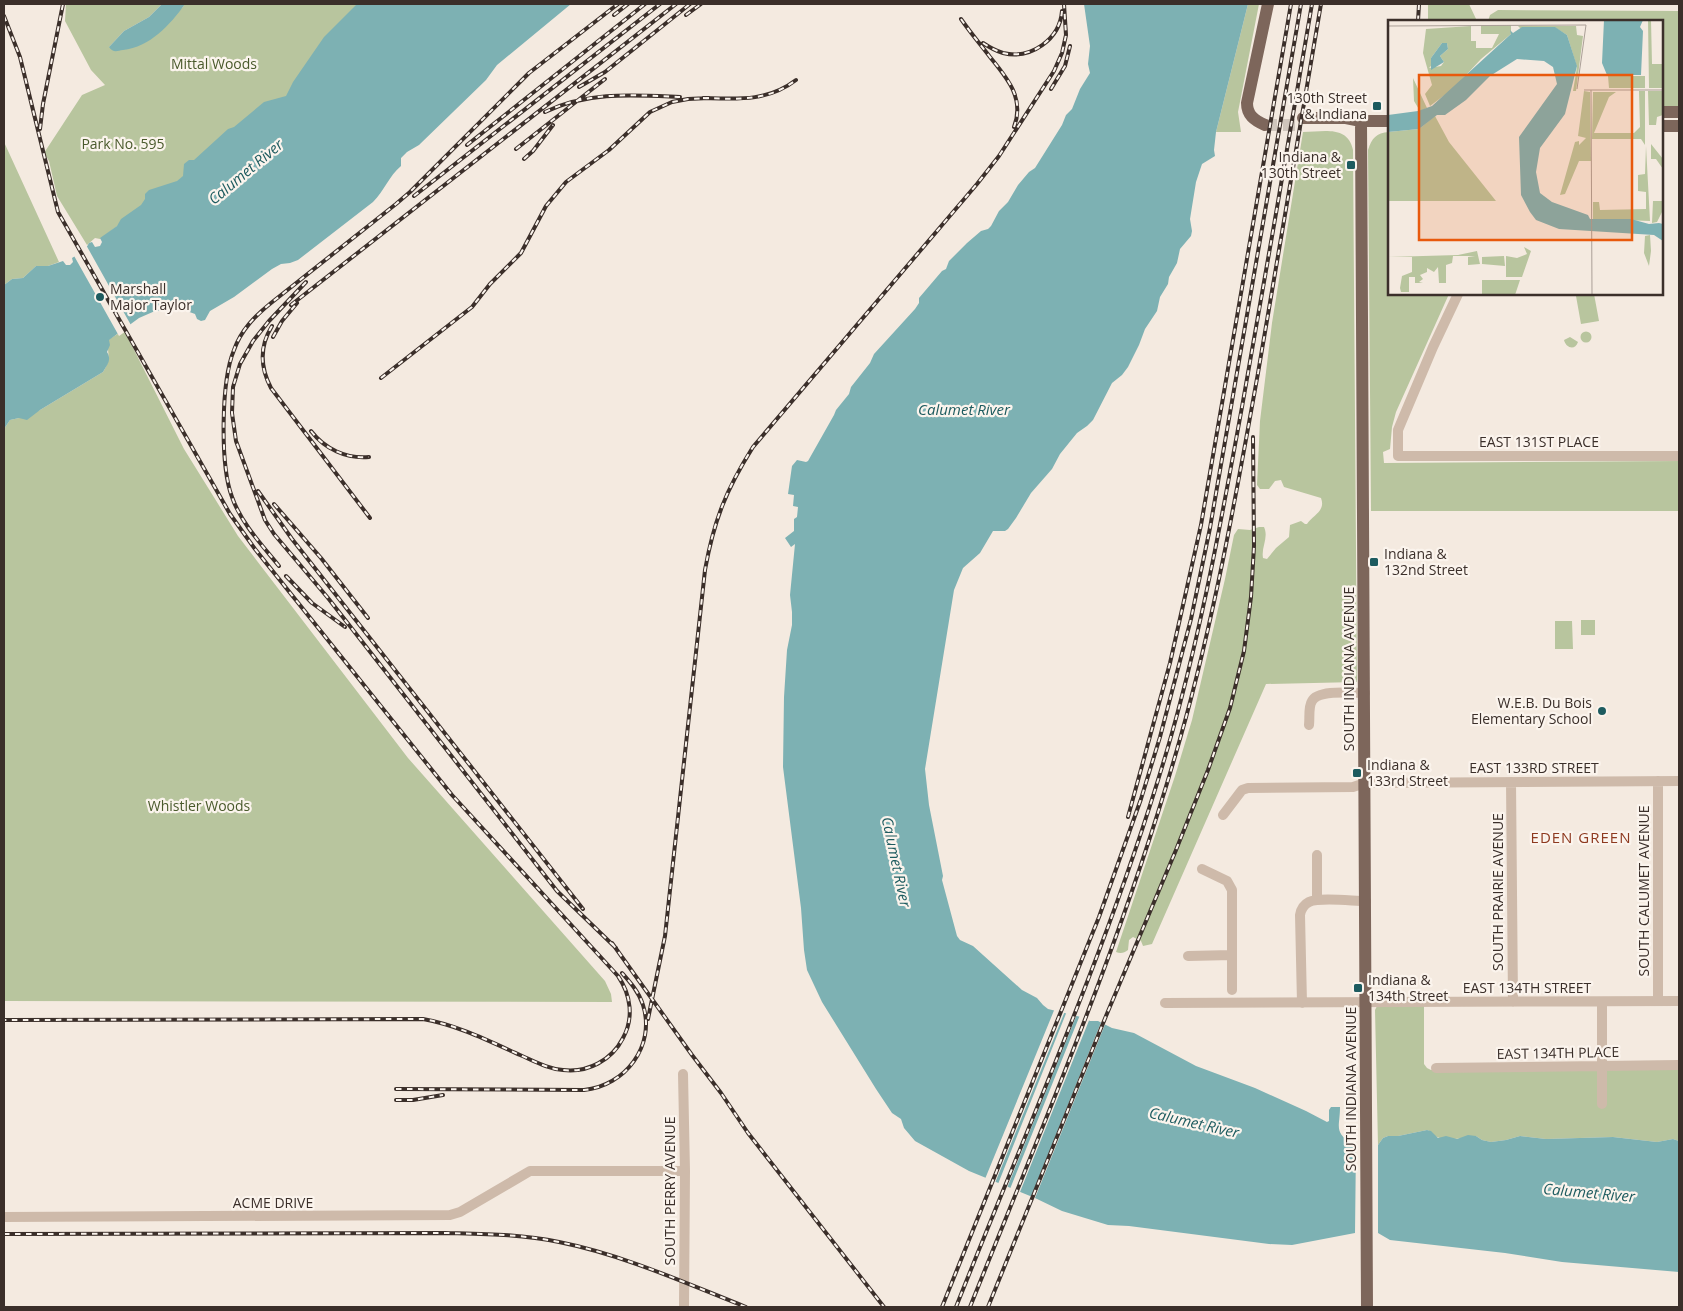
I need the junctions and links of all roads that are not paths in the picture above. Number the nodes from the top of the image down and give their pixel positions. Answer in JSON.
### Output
{"nodes":[{"id":1,"x":1268,"y":4,"type":"edge"},
{"id":2,"x":1663,"y":112,"type":"edge"},
{"id":3,"x":1679,"y":112,"type":"edge"},
{"id":4,"x":1265,"y":121,"type":"tunnel mouth"},
{"id":5,"x":1302,"y":121,"type":"tunnel mouth"},
{"id":6,"x":1361,"y":121,"type":"junction"},
{"id":7,"x":1388,"y":121,"type":"edge"},
{"id":8,"x":1663,"y":126,"type":"edge"},
{"id":9,"x":1679,"y":126,"type":"edge"},
{"id":10,"x":1458,"y":295,"type":"edge"},
{"id":11,"x":1679,"y":456,"type":"edge"},
{"id":12,"x":1364,"y":693,"type":"junction"},
{"id":13,"x":1309,"y":725,"type":"dead end"},
{"id":14,"x":1658,"y":781,"type":"junction"},
{"id":15,"x":1679,"y":781,"type":"edge"},
{"id":16,"x":1511,"y":782,"type":"junction"},
{"id":17,"x":1365,"y":783,"type":"junction"},
{"id":18,"x":1223,"y":816,"type":"dead end"},
{"id":19,"x":1317,"y":855,"type":"dead end"},
{"id":20,"x":1202,"y":869,"type":"dead end"},
{"id":21,"x":1317,"y":900,"type":"junction"},
{"id":22,"x":1366,"y":901,"type":"junction"},
{"id":23,"x":1232,"y":955,"type":"junction"},
{"id":24,"x":1188,"y":956,"type":"dead end"},
{"id":25,"x":1232,"y":990,"type":"dead end"},
{"id":26,"x":1658,"y":1001,"type":"junction"},
{"id":27,"x":1679,"y":1001,"type":"edge"},
{"id":28,"x":1513,"y":1002,"type":"junction"},
{"id":29,"x":1602,"y":1002,"type":"junction"},
{"id":30,"x":1165,"y":1003,"type":"dead end"},
{"id":31,"x":1302,"y":1003,"type":"junction"},
{"id":32,"x":1366,"y":1003,"type":"junction"},
{"id":33,"x":1679,"y":1065,"type":"edge"},
{"id":34,"x":1602,"y":1066,"type":"junction"},
{"id":35,"x":1436,"y":1068,"type":"dead end"},
{"id":36,"x":683,"y":1074,"type":"dead end"},
{"id":37,"x":1602,"y":1104,"type":"dead end"},
{"id":38,"x":685,"y":1170,"type":"junction"},
{"id":39,"x":4,"y":1217,"type":"edge"},
{"id":40,"x":684,"y":1307,"type":"edge"},
{"id":41,"x":1367,"y":1307,"type":"edge"}],
"edges":[{"from":1,"to":4,"type":"main road"},
{"from":2,"to":3,"type":"main road"},
{"from":5,"to":6,"type":"main road"},
{"from":6,"to":7,"type":"main road"},
{"from":6,"to":12,"type":"main road","name":"SOUTH INDIANA AVENUE"},
{"from":8,"to":9,"type":"main road"},
{"from":10,"to":11,"type":"street","name":"EAST 131ST PLACE"},
{"from":12,"to":13,"type":"street"},
{"from":12,"to":17,"type":"main road","name":"SOUTH INDIANA AVENUE"},
{"from":14,"to":15,"type":"street","name":"EAST 133RD STREET"},
{"from":14,"to":16,"type":"street","name":"EAST 133RD STREET"},
{"from":14,"to":26,"type":"street","name":"SOUTH CALUMET AVENUE"},
{"from":16,"to":17,"type":"street","name":"EAST 133RD STREET"},
{"from":16,"to":28,"type":"street","name":"SOUTH PRAIRIE AVENUE"},
{"from":17,"to":18,"type":"street","name":"EAST 133RD STREET"},
{"from":17,"to":22,"type":"main road","name":"SOUTH INDIANA AVENUE"},
{"from":19,"to":21,"type":"street"},
{"from":20,"to":23,"type":"street"},
{"from":21,"to":22,"type":"street"},
{"from":21,"to":31,"type":"street"},
{"from":22,"to":32,"type":"main road","name":"SOUTH INDIANA AVENUE"},
{"from":23,"to":24,"type":"street"},
{"from":23,"to":25,"type":"street"},
{"from":26,"to":27,"type":"street","name":"EAST 134TH STREET"},
{"from":26,"to":29,"type":"street","name":"EAST 134TH STREET"},
{"from":28,"to":29,"type":"street","name":"EAST 134TH STREET"},
{"from":28,"to":32,"type":"street","name":"EAST 134TH STREET"},
{"from":29,"to":34,"type":"street"},
{"from":30,"to":31,"type":"street","name":"EAST 134TH STREET"},
{"from":31,"to":32,"type":"street","name":"EAST 134TH STREET"},
{"from":32,"to":41,"type":"main road","name":"SOUTH INDIANA AVENUE"},
{"from":33,"to":34,"type":"street","name":"EAST 134TH PLACE"},
{"from":34,"to":35,"type":"street","name":"EAST 134TH PLACE"},
{"from":34,"to":37,"type":"street"},
{"from":36,"to":38,"type":"street","name":"SOUTH PERRY AVENUE"},
{"from":38,"to":39,"type":"street","name":"ACME DRIVE"},
{"from":38,"to":40,"type":"street","name":"SOUTH PERRY AVENUE"}]}
